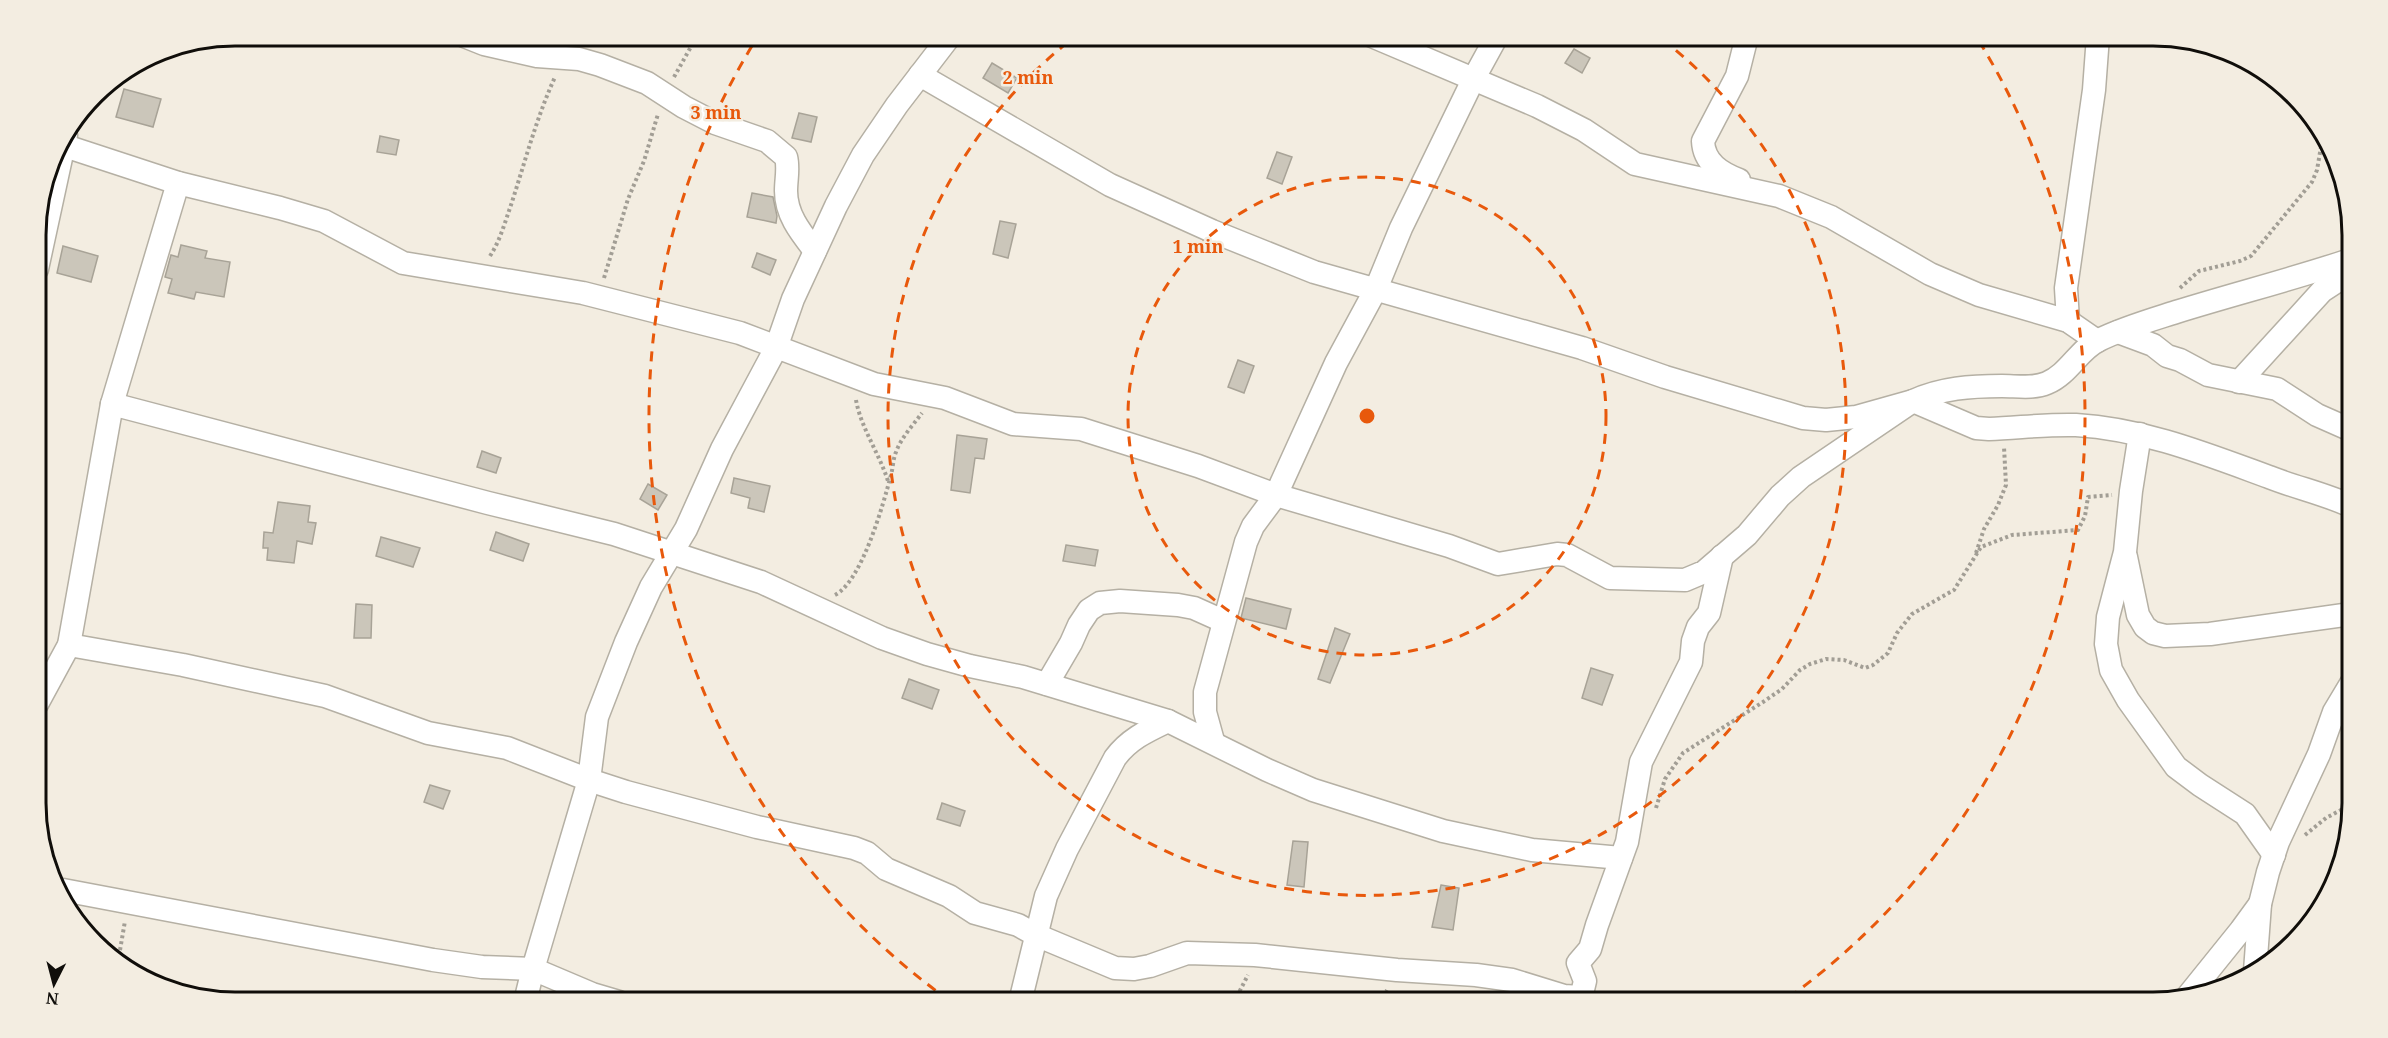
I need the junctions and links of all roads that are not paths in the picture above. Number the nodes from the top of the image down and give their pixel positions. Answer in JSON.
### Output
{"nodes":[{"id":1,"x":493,"y":46,"type":"edge"},
{"id":2,"x":942,"y":46,"type":"edge"},
{"id":3,"x":1396,"y":46,"type":"edge"},
{"id":4,"x":1492,"y":46,"type":"edge"},
{"id":5,"x":1744,"y":46,"type":"edge"},
{"id":6,"x":2097,"y":46,"type":"edge"},
{"id":7,"x":920,"y":75,"type":"junction"},
{"id":8,"x":1474,"y":78,"type":"junction"},
{"id":9,"x":71,"y":144,"type":"edge"},
{"id":10,"x":55,"y":182,"type":"edge"},
{"id":11,"x":178,"y":183,"type":"junction"},
{"id":12,"x":1779,"y":196,"type":"junction"},
{"id":13,"x":47,"y":218,"type":"edge"},
{"id":14,"x":815,"y":251,"type":"junction"},
{"id":15,"x":2342,"y":263,"type":"edge"},
{"id":16,"x":2342,"y":277,"type":"edge"},
{"id":17,"x":1376,"y":289,"type":"junction"},
{"id":18,"x":2068,"y":321,"type":"junction"},
{"id":19,"x":2118,"y":332,"type":"junction"},
{"id":20,"x":2097,"y":341,"type":"junction"},
{"id":21,"x":776,"y":348,"type":"junction"},
{"id":22,"x":2239,"y":382,"type":"junction"},
{"id":23,"x":1913,"y":401,"type":"junction"},
{"id":24,"x":112,"y":404,"type":"junction"},
{"id":25,"x":2342,"y":426,"type":"edge"},
{"id":26,"x":2140,"y":434,"type":"junction"},
{"id":27,"x":1275,"y":495,"type":"junction"},
{"id":28,"x":2342,"y":502,"type":"edge"},
{"id":29,"x":2125,"y":552,"type":"junction"},
{"id":30,"x":672,"y":553,"type":"junction"},
{"id":31,"x":1722,"y":556,"type":"junction"},
{"id":32,"x":2342,"y":615,"type":"edge"},
{"id":33,"x":1223,"y":621,"type":"junction"},
{"id":34,"x":69,"y":645,"type":"junction"},
{"id":35,"x":1047,"y":684,"type":"junction"},
{"id":36,"x":46,"y":688,"type":"edge"},
{"id":37,"x":2342,"y":699,"type":"edge"},
{"id":38,"x":1168,"y":721,"type":"junction"},
{"id":39,"x":1213,"y":741,"type":"junction"},
{"id":40,"x":589,"y":780,"type":"junction"},
{"id":41,"x":2274,"y":855,"type":"junction"},
{"id":42,"x":1621,"y":858,"type":"junction"},
{"id":43,"x":69,"y":891,"type":"edge"},
{"id":44,"x":2260,"y":904,"type":"junction"},
{"id":45,"x":1036,"y":935,"type":"junction"},
{"id":46,"x":2256,"y":960,"type":"edge"},
{"id":47,"x":533,"y":969,"type":"junction"},
{"id":48,"x":2196,"y":986,"type":"edge"},
{"id":49,"x":1548,"y":991,"type":"edge"},
{"id":50,"x":1583,"y":991,"type":"edge"},
{"id":51,"x":527,"y":992,"type":"edge"},
{"id":52,"x":587,"y":992,"type":"edge"},
{"id":53,"x":1022,"y":992,"type":"edge"}],
"edges":[{"from":1,"to":14,"type":"street"},
{"from":2,"to":7,"type":"street"},
{"from":3,"to":8,"type":"street"},
{"from":4,"to":8,"type":"street"},
{"from":5,"to":12,"type":"street"},
{"from":6,"to":18,"type":"street"},
{"from":7,"to":14,"type":"street"},
{"from":7,"to":17,"type":"street"},
{"from":8,"to":12,"type":"street"},
{"from":8,"to":17,"type":"street"},
{"from":9,"to":11,"type":"street"},
{"from":10,"to":13,"type":"street"},
{"from":11,"to":21,"type":"street"},
{"from":11,"to":24,"type":"street"},
{"from":12,"to":18,"type":"street"},
{"from":14,"to":21,"type":"street"},
{"from":15,"to":19,"type":"street"},
{"from":16,"to":22,"type":"street"},
{"from":17,"to":23,"type":"street"},
{"from":17,"to":27,"type":"street"},
{"from":18,"to":20,"type":"street"},
{"from":19,"to":20,"type":"street"},
{"from":19,"to":22,"type":"street"},
{"from":20,"to":23,"type":"street"},
{"from":21,"to":27,"type":"street"},
{"from":21,"to":30,"type":"street"},
{"from":22,"to":25,"type":"street"},
{"from":23,"to":26,"type":"street"},
{"from":23,"to":31,"type":"street"},
{"from":24,"to":30,"type":"street"},
{"from":24,"to":34,"type":"street"},
{"from":26,"to":28,"type":"street"},
{"from":26,"to":29,"type":"street"},
{"from":27,"to":31,"type":"street"},
{"from":27,"to":33,"type":"street"},
{"from":29,"to":32,"type":"street"},
{"from":29,"to":41,"type":"street"},
{"from":30,"to":35,"type":"street"},
{"from":30,"to":40,"type":"street"},
{"from":31,"to":42,"type":"street"},
{"from":33,"to":35,"type":"street"},
{"from":33,"to":39,"type":"street"},
{"from":34,"to":36,"type":"street"},
{"from":34,"to":40,"type":"street"},
{"from":35,"to":38,"type":"street"},
{"from":37,"to":41,"type":"street"},
{"from":38,"to":39,"type":"street"},
{"from":38,"to":45,"type":"street"},
{"from":39,"to":42,"type":"street"},
{"from":40,"to":45,"type":"street"},
{"from":40,"to":47,"type":"street"},
{"from":41,"to":44,"type":"street"},
{"from":42,"to":50,"type":"street"},
{"from":43,"to":47,"type":"street"},
{"from":44,"to":46,"type":"street"},
{"from":44,"to":48,"type":"street"},
{"from":45,"to":49,"type":"street"},
{"from":45,"to":53,"type":"street"},
{"from":47,"to":51,"type":"street"},
{"from":47,"to":52,"type":"street"}]}
